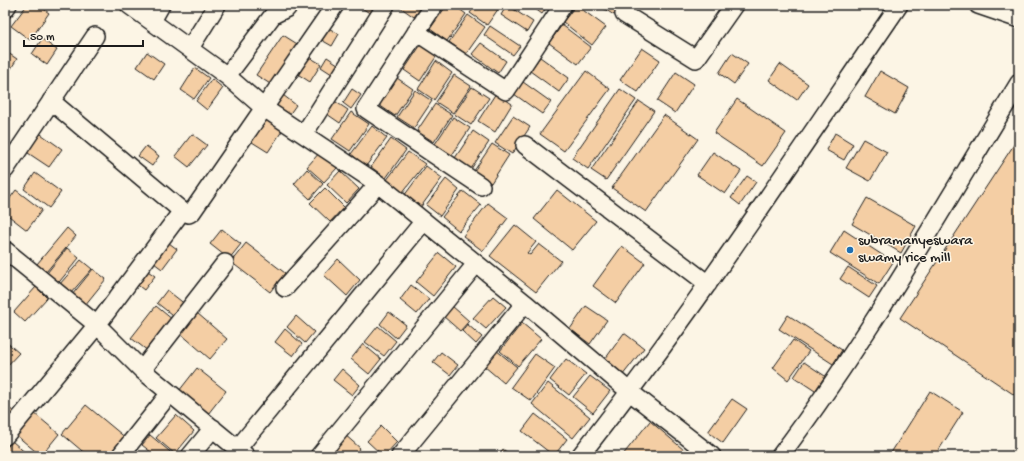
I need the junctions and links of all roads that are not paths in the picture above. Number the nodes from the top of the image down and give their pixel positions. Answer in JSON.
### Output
{"nodes":[{"id":1,"x":8,"y":5,"type":"edge"},
{"id":2,"x":129,"y":5,"type":"edge"},
{"id":3,"x":161,"y":5,"type":"edge"},
{"id":4,"x":217,"y":5,"type":"edge"},
{"id":5,"x":289,"y":5,"type":"edge"},
{"id":6,"x":335,"y":5,"type":"edge"},
{"id":7,"x":386,"y":5,"type":"edge"},
{"id":8,"x":434,"y":5,"type":"edge"},
{"id":9,"x":563,"y":5,"type":"edge"},
{"id":10,"x":734,"y":5,"type":"edge"},
{"id":11,"x":899,"y":5,"type":"edge"},
{"id":12,"x":978,"y":5,"type":"edge"},
{"id":13,"x":5,"y":9,"type":"edge"},
{"id":14,"x":624,"y":14,"type":"dead end"},
{"id":15,"x":1019,"y":19,"type":"edge"},
{"id":16,"x":152,"y":21,"type":"junction"},
{"id":17,"x":416,"y":32,"type":"junction"},
{"id":18,"x":95,"y":36,"type":"dead end"},
{"id":19,"x":190,"y":48,"type":"junction"},
{"id":20,"x":227,"y":76,"type":"junction"},
{"id":21,"x":1019,"y":83,"type":"edge"},
{"id":22,"x":51,"y":101,"type":"junction"},
{"id":23,"x":264,"y":108,"type":"junction"},
{"id":24,"x":304,"y":134,"type":"junction"},
{"id":25,"x":525,"y":145,"type":"dead end"},
{"id":26,"x":5,"y":170,"type":"edge"},
{"id":27,"x":378,"y":184,"type":"junction"},
{"id":28,"x":481,"y":186,"type":"dead end"},
{"id":29,"x":182,"y":211,"type":"junction"},
{"id":30,"x":424,"y":221,"type":"junction"},
{"id":31,"x":5,"y":250,"type":"edge"},
{"id":32,"x":225,"y":263,"type":"dead end"},
{"id":33,"x":476,"y":264,"type":"junction"},
{"id":34,"x":708,"y":284,"type":"junction"},
{"id":35,"x":285,"y":288,"type":"dead end"},
{"id":36,"x":525,"y":303,"type":"junction"},
{"id":37,"x":97,"y":325,"type":"junction"},
{"id":38,"x":142,"y":370,"type":"junction"},
{"id":39,"x":630,"y":392,"type":"junction"},
{"id":40,"x":170,"y":393,"type":"junction"},
{"id":41,"x":213,"y":428,"type":"junction"},
{"id":42,"x":5,"y":436,"type":"edge"},
{"id":43,"x":242,"y":452,"type":"edge"},
{"id":44,"x":120,"y":456,"type":"edge"},
{"id":45,"x":190,"y":456,"type":"edge"},
{"id":46,"x":319,"y":456,"type":"edge"},
{"id":47,"x":400,"y":456,"type":"edge"},
{"id":48,"x":580,"y":456,"type":"edge"},
{"id":49,"x":712,"y":456,"type":"edge"},
{"id":50,"x":780,"y":456,"type":"edge"}],
"edges":[{"from":1,"to":13,"type":"street"},
{"from":2,"to":16,"type":"street"},
{"from":3,"to":16,"type":"street"},
{"from":4,"to":19,"type":"street"},
{"from":5,"to":20,"type":"street"},
{"from":6,"to":23,"type":"street"},
{"from":7,"to":24,"type":"street"},
{"from":8,"to":17,"type":"street"},
{"from":9,"to":17,"type":"street"},
{"from":10,"to":14,"type":"street"},
{"from":11,"to":34,"type":"street"},
{"from":12,"to":15,"type":"street"},
{"from":16,"to":19,"type":"street"},
{"from":17,"to":28,"type":"street"},
{"from":18,"to":22,"type":"street"},
{"from":19,"to":20,"type":"street"},
{"from":20,"to":23,"type":"street"},
{"from":21,"to":50,"type":"street"},
{"from":22,"to":26,"type":"street"},
{"from":22,"to":29,"type":"street"},
{"from":23,"to":24,"type":"street"},
{"from":23,"to":29,"type":"street"},
{"from":24,"to":27,"type":"street"},
{"from":25,"to":34,"type":"street"},
{"from":27,"to":30,"type":"street"},
{"from":27,"to":35,"type":"street"},
{"from":29,"to":37,"type":"street"},
{"from":30,"to":33,"type":"street"},
{"from":30,"to":43,"type":"street"},
{"from":31,"to":37,"type":"street"},
{"from":32,"to":38,"type":"street"},
{"from":33,"to":36,"type":"street"},
{"from":33,"to":46,"type":"street"},
{"from":34,"to":39,"type":"street"},
{"from":36,"to":39,"type":"street"},
{"from":36,"to":47,"type":"street"},
{"from":37,"to":38,"type":"street"},
{"from":37,"to":42,"type":"street"},
{"from":38,"to":40,"type":"street"},
{"from":39,"to":48,"type":"street"},
{"from":39,"to":49,"type":"street"},
{"from":40,"to":41,"type":"street"},
{"from":40,"to":44,"type":"street"},
{"from":41,"to":43,"type":"street"},
{"from":41,"to":45,"type":"street"}]}
